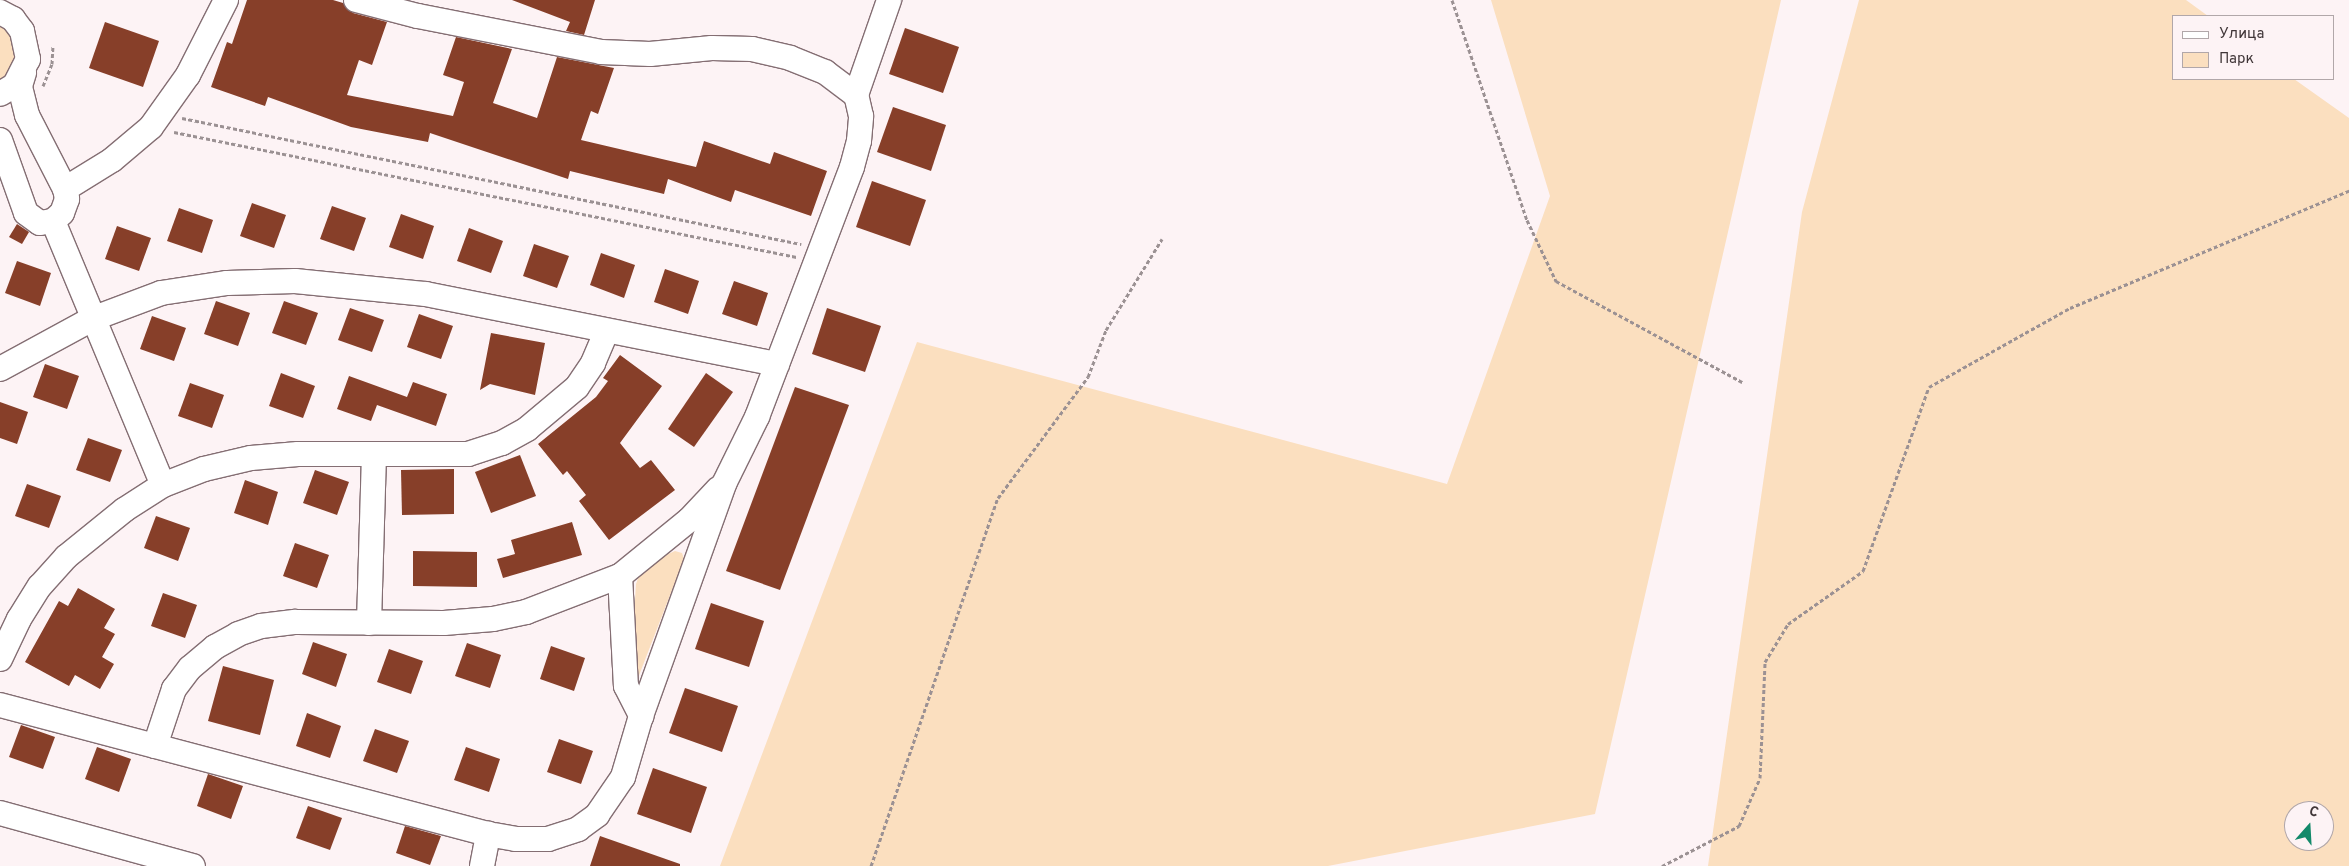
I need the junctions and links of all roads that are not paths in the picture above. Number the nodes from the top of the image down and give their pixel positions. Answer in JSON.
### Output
{"nodes":[{"id":1,"x":226,"y":0,"type":"edge"},
{"id":2,"x":356,"y":0,"type":"edge"},
{"id":3,"x":889,"y":0,"type":"edge"},
{"id":4,"x":0,"y":12,"type":"edge"},
{"id":5,"x":24,"y":73,"type":"junction"},
{"id":6,"x":0,"y":94,"type":"edge"},
{"id":7,"x":856,"y":95,"type":"junction"},
{"id":8,"x":0,"y":140,"type":"edge"},
{"id":9,"x":65,"y":189,"type":"junction"},
{"id":10,"x":53,"y":221,"type":"junction"},
{"id":11,"x":92,"y":319,"type":"junction"},
{"id":12,"x":606,"y":332,"type":"junction"},
{"id":13,"x":777,"y":364,"type":"junction"},
{"id":14,"x":0,"y":369,"type":"edge"},
{"id":15,"x":374,"y":454,"type":"junction"},
{"id":16,"x":724,"y":484,"type":"junction"},
{"id":17,"x":163,"y":485,"type":"junction"},
{"id":18,"x":620,"y":576,"type":"junction"},
{"id":19,"x":369,"y":623,"type":"junction"},
{"id":20,"x":0,"y":659,"type":"edge"},
{"id":21,"x":0,"y":705,"type":"edge"},
{"id":22,"x":641,"y":716,"type":"junction"},
{"id":23,"x":154,"y":746,"type":"junction"},
{"id":24,"x":0,"y":813,"type":"edge"},
{"id":25,"x":488,"y":834,"type":"junction"},
{"id":26,"x":193,"y":866,"type":"edge"},
{"id":27,"x":482,"y":866,"type":"edge"}],
"edges":[{"from":1,"to":9,"type":"street"},
{"from":2,"to":7,"type":"street"},
{"from":3,"to":7,"type":"street"},
{"from":4,"to":5,"type":"street"},
{"from":5,"to":6,"type":"street"},
{"from":5,"to":9,"type":"street"},
{"from":7,"to":13,"type":"street"},
{"from":8,"to":10,"type":"street"},
{"from":9,"to":10,"type":"street"},
{"from":10,"to":11,"type":"street"},
{"from":11,"to":12,"type":"street"},
{"from":11,"to":14,"type":"street"},
{"from":11,"to":17,"type":"street"},
{"from":12,"to":13,"type":"street"},
{"from":12,"to":15,"type":"street"},
{"from":13,"to":16,"type":"street"},
{"from":15,"to":17,"type":"street"},
{"from":15,"to":19,"type":"street"},
{"from":16,"to":18,"type":"street"},
{"from":16,"to":22,"type":"street"},
{"from":17,"to":20,"type":"street"},
{"from":18,"to":19,"type":"street"},
{"from":18,"to":22,"type":"street"},
{"from":19,"to":23,"type":"street"},
{"from":21,"to":23,"type":"street"},
{"from":22,"to":25,"type":"street"},
{"from":23,"to":25,"type":"street"},
{"from":24,"to":26,"type":"street"},
{"from":25,"to":27,"type":"street"}]}
